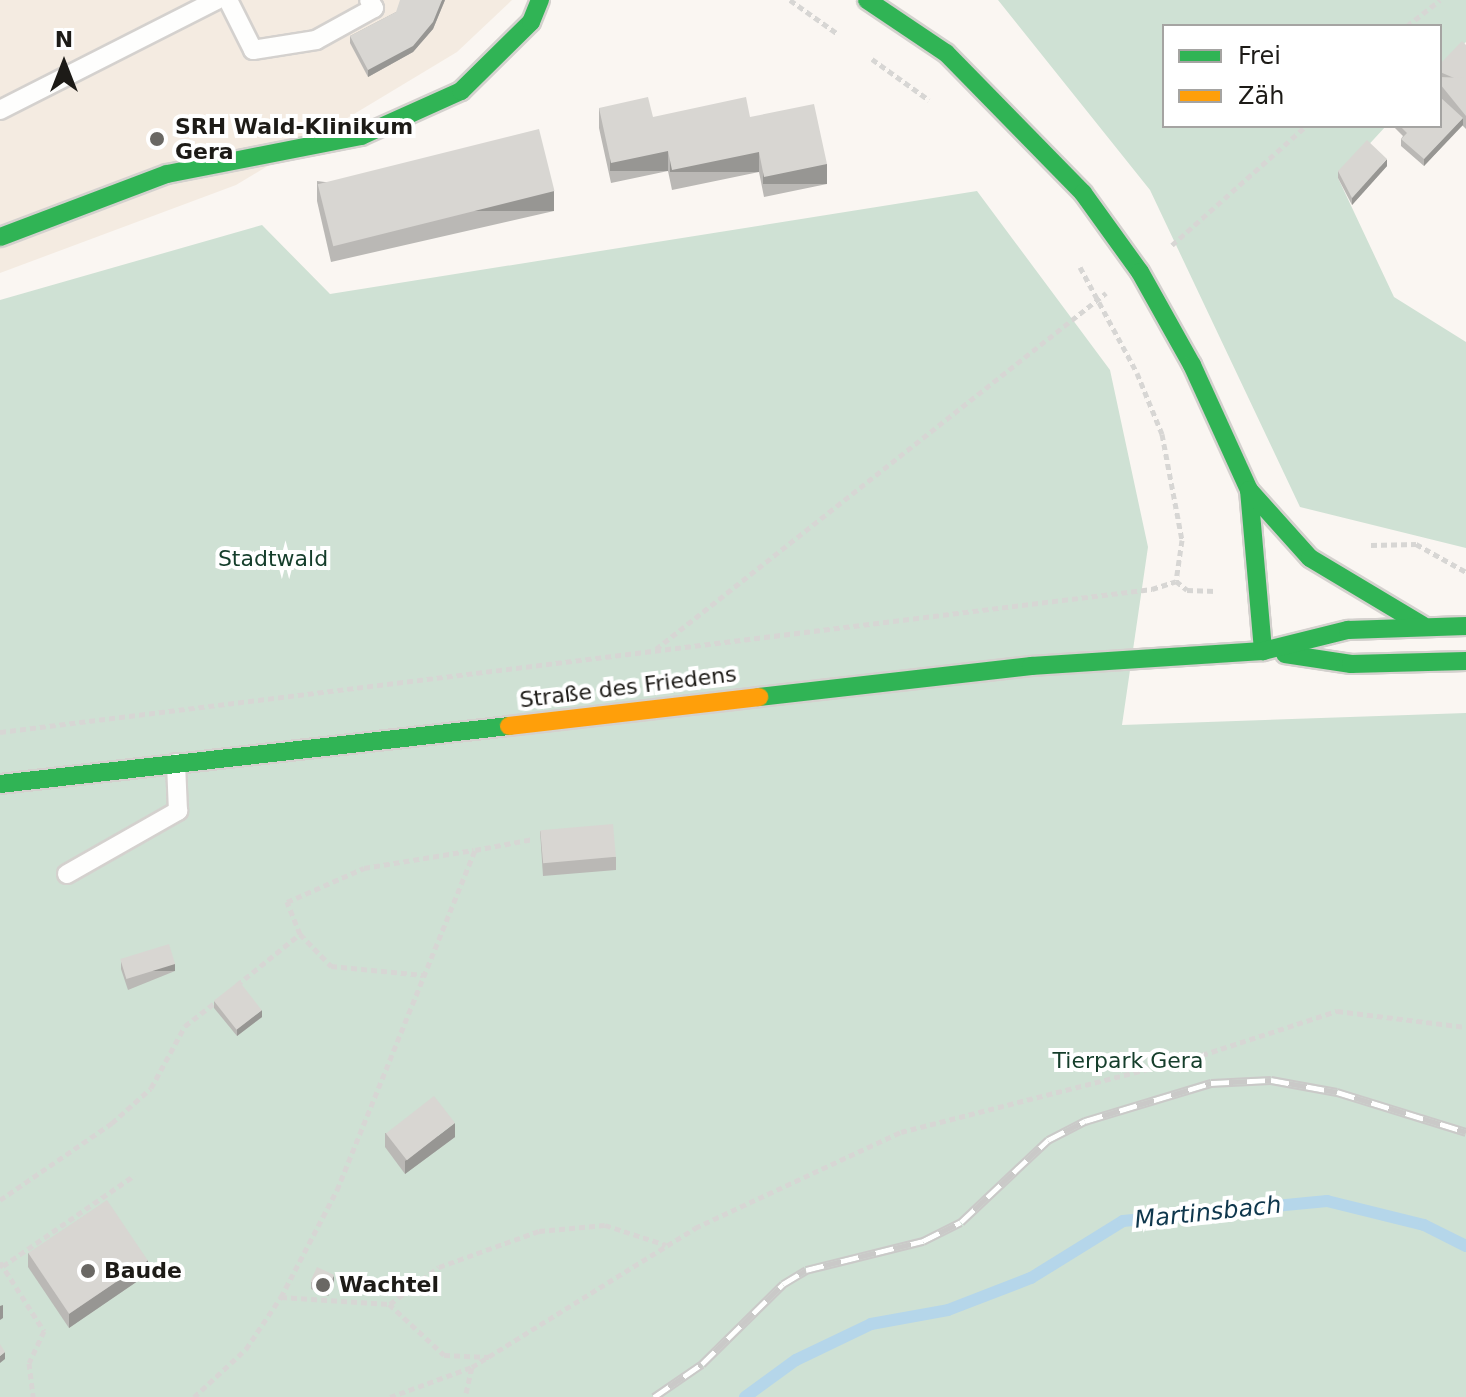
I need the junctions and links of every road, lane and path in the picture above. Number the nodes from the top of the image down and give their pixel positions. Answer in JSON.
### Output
{"nodes":[{"id":1,"x":217,"y":0,"type":"edge"},
{"id":2,"x":228,"y":0,"type":"edge"},
{"id":3,"x":369,"y":0,"type":"edge"},
{"id":4,"x":540,"y":0,"type":"edge"},
{"id":5,"x":790,"y":0,"type":"edge"},
{"id":6,"x":867,"y":0,"type":"edge"},
{"id":7,"x":1440,"y":0,"type":"edge"},
{"id":8,"x":1410,"y":24,"type":"edge"},
{"id":9,"x":848,"y":42,"type":"dead end"},
{"id":10,"x":860,"y":50,"type":"dead end"},
{"id":11,"x":0,"y":110,"type":"edge"},
{"id":12,"x":941,"y":111,"type":"dead end"},
{"id":13,"x":1304,"y":128,"type":"edge"},
{"id":14,"x":0,"y":237,"type":"edge"},
{"id":15,"x":1076,"y":262,"type":"dead end"},
{"id":16,"x":1140,"y":272,"type":"junction"},
{"id":17,"x":1100,"y":297,"type":"junction"},
{"id":18,"x":1249,"y":490,"type":"junction"},
{"id":19,"x":1466,"y":572,"type":"edge"},
{"id":20,"x":1335,"y":576,"type":"junction"},
{"id":21,"x":1176,"y":581,"type":"junction"},
{"id":22,"x":1259,"y":592,"type":"junction"},
{"id":23,"x":1424,"y":626,"type":"junction"},
{"id":24,"x":1466,"y":626,"type":"edge"},
{"id":25,"x":655,"y":650,"type":"junction"},
{"id":26,"x":1263,"y":651,"type":"junction"},
{"id":27,"x":1466,"y":661,"type":"edge"},
{"id":28,"x":0,"y":732,"type":"edge"},
{"id":29,"x":176,"y":763,"type":"junction"},
{"id":30,"x":0,"y":784,"type":"edge"},
{"id":31,"x":533,"y":839,"type":"dead end"},
{"id":32,"x":475,"y":850,"type":"junction"},
{"id":33,"x":67,"y":874,"type":"dead end"},
{"id":34,"x":300,"y":934,"type":"junction"},
{"id":35,"x":424,"y":975,"type":"junction"},
{"id":36,"x":233,"y":989,"type":"edge"},
{"id":37,"x":221,"y":998,"type":"edge"},
{"id":38,"x":1466,"y":1027,"type":"edge"},
{"id":39,"x":135,"y":1175,"type":"dead end"},
{"id":40,"x":0,"y":1200,"type":"edge"},
{"id":41,"x":667,"y":1245,"type":"junction"},
{"id":42,"x":1,"y":1264,"type":"edge"},
{"id":43,"x":281,"y":1297,"type":"junction"},
{"id":44,"x":389,"y":1304,"type":"junction"},
{"id":45,"x":490,"y":1357,"type":"junction"},
{"id":46,"x":472,"y":1367,"type":"junction"},
{"id":47,"x":466,"y":1393,"type":"dead end"},
{"id":48,"x":33,"y":1397,"type":"edge"},
{"id":49,"x":194,"y":1397,"type":"edge"},
{"id":50,"x":390,"y":1397,"type":"edge"}],
"edges":[{"from":1,"to":11,"type":"lane"},
{"from":2,"to":3,"type":"lane"},
{"from":4,"to":14,"type":"main road"},
{"from":5,"to":9,"type":"path"},
{"from":6,"to":16,"type":"main road"},
{"from":7,"to":8,"type":"path"},
{"from":10,"to":12,"type":"path"},
{"from":13,"to":16,"type":"path"},
{"from":15,"to":17,"type":"path"},
{"from":16,"to":17,"type":"path"},
{"from":16,"to":18,"type":"main road"},
{"from":17,"to":21,"type":"path"},
{"from":17,"to":25,"type":"path"},
{"from":18,"to":20,"type":"main road"},
{"from":18,"to":22,"type":"main road"},
{"from":19,"to":20,"type":"path"},
{"from":20,"to":23,"type":"main road"},
{"from":21,"to":22,"type":"path"},
{"from":21,"to":25,"type":"path"},
{"from":22,"to":26,"type":"main road"},
{"from":23,"to":24,"type":"main road","name":"Straße des Friedens"},
{"from":23,"to":26,"type":"main road","name":"Straße des Friedens"},
{"from":25,"to":28,"type":"path"},
{"from":26,"to":27,"type":"main road","name":"Straße des Friedens"},
{"from":26,"to":29,"type":"main road","name":"Straße des Friedens"},
{"from":29,"to":30,"type":"main road","name":"Straße des Friedens"},
{"from":29,"to":33,"type":"lane"},
{"from":31,"to":32,"type":"path"},
{"from":32,"to":34,"type":"path"},
{"from":32,"to":35,"type":"path"},
{"from":34,"to":35,"type":"path"},
{"from":34,"to":36,"type":"path"},
{"from":35,"to":43,"type":"path"},
{"from":37,"to":40,"type":"path"},
{"from":38,"to":41,"type":"path"},
{"from":39,"to":42,"type":"path"},
{"from":41,"to":44,"type":"path"},
{"from":41,"to":45,"type":"path"},
{"from":42,"to":48,"type":"path"},
{"from":43,"to":44,"type":"path"},
{"from":43,"to":49,"type":"path"},
{"from":44,"to":45,"type":"path"},
{"from":45,"to":46,"type":"path"},
{"from":46,"to":47,"type":"path"},
{"from":46,"to":50,"type":"path"}]}
